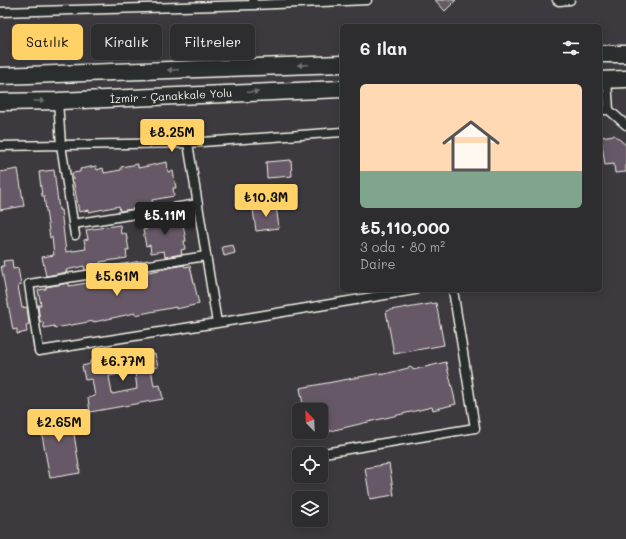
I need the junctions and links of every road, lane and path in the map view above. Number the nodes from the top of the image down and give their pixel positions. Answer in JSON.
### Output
{"nodes":[{"id":1,"x":367,"y":0,"type":"edge"},
{"id":2,"x":570,"y":0,"type":"edge"},
{"id":3,"x":558,"y":1,"type":"edge"},
{"id":4,"x":253,"y":3,"type":"edge"},
{"id":5,"x":158,"y":4,"type":"edge"},
{"id":6,"x":0,"y":12,"type":"edge"},
{"id":7,"x":602,"y":54,"type":"edge"},
{"id":8,"x":626,"y":54,"type":"edge"},
{"id":9,"x":340,"y":64,"type":"edge"},
{"id":10,"x":0,"y":76,"type":"edge"},
{"id":11,"x":626,"y":79,"type":"edge"},
{"id":12,"x":603,"y":80,"type":"edge"},
{"id":13,"x":340,"y":89,"type":"edge"},
{"id":14,"x":58,"y":101,"type":"junction"},
{"id":15,"x":0,"y":102,"type":"edge"},
{"id":16,"x":602,"y":110,"type":"edge"},
{"id":17,"x":609,"y":110,"type":"junction"},
{"id":18,"x":626,"y":125,"type":"edge"},
{"id":19,"x":340,"y":132,"type":"edge"},
{"id":20,"x":188,"y":143,"type":"junction"},
{"id":21,"x":61,"y":144,"type":"junction"},
{"id":22,"x":0,"y":146,"type":"edge"},
{"id":23,"x":198,"y":204,"type":"junction"},
{"id":24,"x":73,"y":224,"type":"junction"},
{"id":25,"x":75,"y":235,"type":"dead end"},
{"id":26,"x":206,"y":256,"type":"junction"},
{"id":27,"x":403,"y":292,"type":"edge"},
{"id":28,"x":453,"y":292,"type":"edge"},
{"id":29,"x":217,"y":323,"type":"junction"},
{"id":30,"x":328,"y":452,"type":"edge"}],
"edges":[{"from":1,"to":4,"type":"street"},
{"from":2,"to":3,"type":"street"},
{"from":4,"to":5,"type":"street"},
{"from":5,"to":6,"type":"street"},
{"from":7,"to":8,"type":"highway"},
{"from":9,"to":10,"type":"highway","one_way":true},
{"from":11,"to":12,"type":"highway"},
{"from":12,"to":17,"type":"street"},
{"from":14,"to":13,"type":"highway","name":"İzmir - Çanakkale Yolu","one_way":true},
{"from":15,"to":14,"type":"highway","name":"İzmir - Çanakkale Yolu","one_way":true},
{"from":14,"to":21,"type":"street"},
{"from":16,"to":17,"type":"street"},
{"from":17,"to":18,"type":"street"},
{"from":19,"to":20,"type":"street"},
{"from":20,"to":21,"type":"street"},
{"from":20,"to":23,"type":"street"},
{"from":21,"to":22,"type":"street"},
{"from":21,"to":24,"type":"street"},
{"from":23,"to":24,"type":"street"},
{"from":23,"to":26,"type":"street"},
{"from":24,"to":25,"type":"street"},
{"from":26,"to":29,"type":"street"},
{"from":26,"to":29,"type":"street"},
{"from":27,"to":29,"type":"street"},
{"from":28,"to":30,"type":"street"}]}
